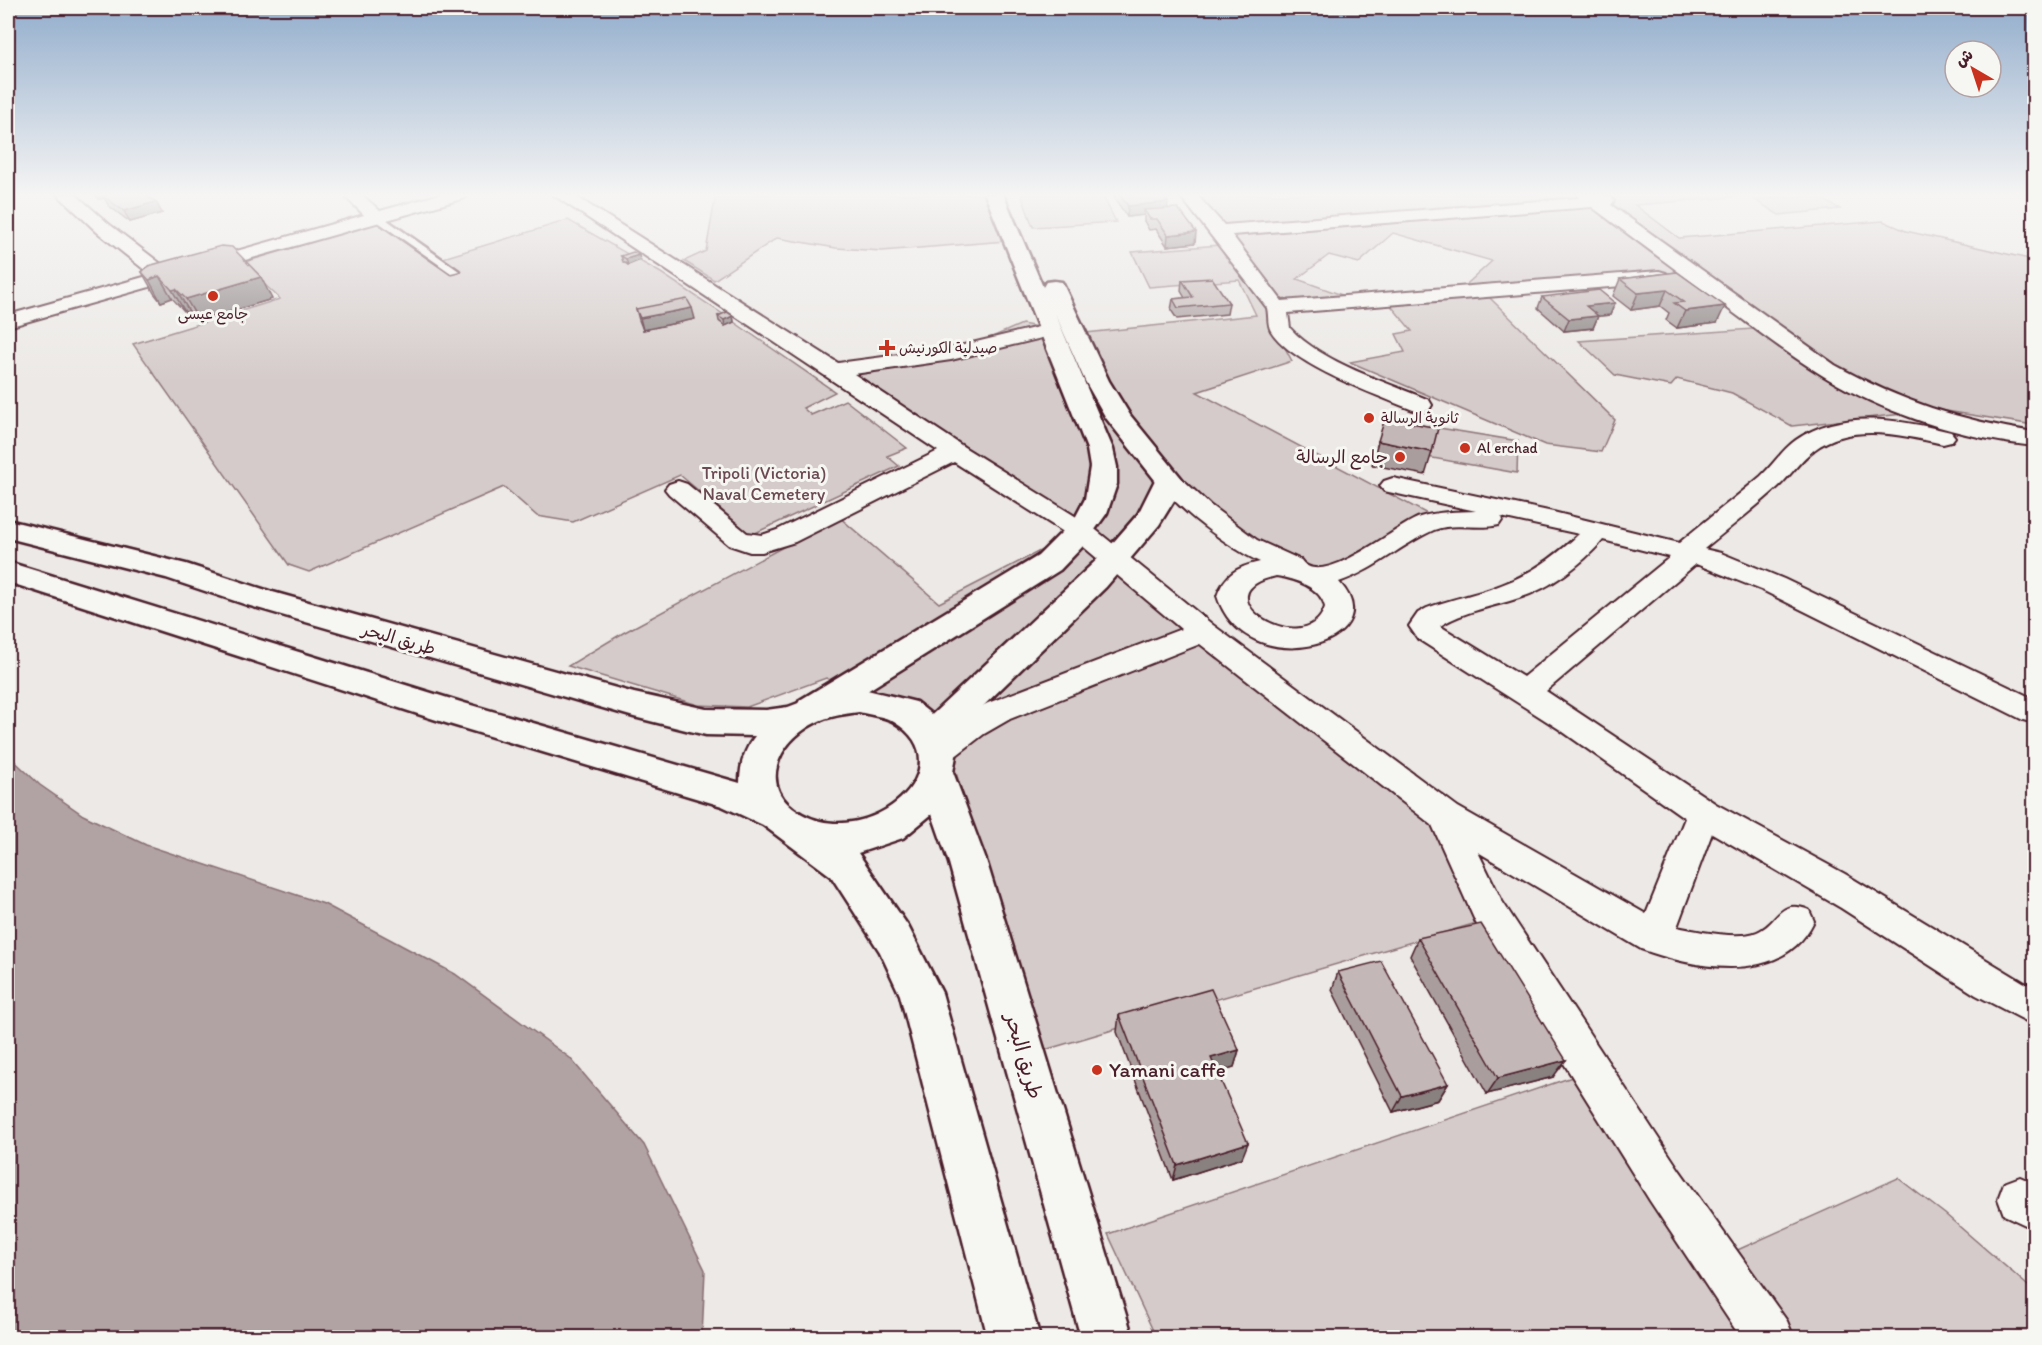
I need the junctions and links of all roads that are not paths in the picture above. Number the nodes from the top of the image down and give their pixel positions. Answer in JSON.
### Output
{"nodes":[{"id":1,"x":140,"y":257,"type":"edge"},
{"id":2,"x":234,"y":257,"type":"edge"},
{"id":3,"x":434,"y":257,"type":"edge"},
{"id":4,"x":658,"y":257,"type":"edge"},
{"id":5,"x":1020,"y":257,"type":"edge"},
{"id":6,"x":1040,"y":257,"type":"edge"},
{"id":7,"x":1239,"y":257,"type":"edge"},
{"id":8,"x":1683,"y":257,"type":"edge"},
{"id":9,"x":454,"y":271,"type":"dead end"},
{"id":10,"x":1706,"y":273,"type":"junction"},
{"id":11,"x":165,"y":276,"type":"junction"},
{"id":12,"x":1277,"y":308,"type":"junction"},
{"id":13,"x":8,"y":321,"type":"edge"},
{"id":14,"x":1051,"y":330,"type":"junction"},
{"id":15,"x":834,"y":370,"type":"junction"},
{"id":16,"x":1420,"y":405,"type":"dead end"},
{"id":17,"x":2028,"y":432,"type":"edge"},
{"id":18,"x":955,"y":452,"type":"junction"},
{"id":19,"x":1393,"y":486,"type":"dead end"},
{"id":20,"x":678,"y":489,"type":"dead end"},
{"id":21,"x":1165,"y":492,"type":"junction"},
{"id":22,"x":1553,"y":520,"type":"junction"},
{"id":23,"x":8,"y":529,"type":"edge"},
{"id":24,"x":1597,"y":531,"type":"junction"},
{"id":25,"x":1082,"y":532,"type":"junction"},
{"id":26,"x":1248,"y":546,"type":"junction"},
{"id":27,"x":1689,"y":552,"type":"junction"},
{"id":28,"x":1116,"y":558,"type":"junction"},
{"id":29,"x":8,"y":572,"type":"edge"},
{"id":30,"x":1311,"y":575,"type":"junction"},
{"id":31,"x":1242,"y":577,"type":"junction"},
{"id":32,"x":1203,"y":632,"type":"junction"},
{"id":33,"x":1524,"y":693,"type":"junction"},
{"id":34,"x":2032,"y":705,"type":"edge"},
{"id":35,"x":804,"y":714,"type":"junction"},
{"id":36,"x":936,"y":754,"type":"junction"},
{"id":37,"x":1704,"y":813,"type":"junction"},
{"id":38,"x":1446,"y":817,"type":"junction"},
{"id":39,"x":782,"y":821,"type":"junction"},
{"id":40,"x":1796,"y":921,"type":"dead end"},
{"id":41,"x":1653,"y":938,"type":"junction"},
{"id":42,"x":2033,"y":1003,"type":"edge"},
{"id":43,"x":1014,"y":1338,"type":"edge"},
{"id":44,"x":1107,"y":1338,"type":"edge"},
{"id":45,"x":1770,"y":1338,"type":"edge"}],
"edges":[{"from":1,"to":11,"type":"street"},
{"from":2,"to":11,"type":"street"},
{"from":3,"to":9,"type":"lane"},
{"from":4,"to":15,"type":"street"},
{"from":5,"to":14,"type":"main road"},
{"from":6,"to":21,"type":"main road"},
{"from":7,"to":12,"type":"street"},
{"from":8,"to":10,"type":"street"},
{"from":10,"to":12,"type":"street"},
{"from":10,"to":17,"type":"street"},
{"from":11,"to":13,"type":"street"},
{"from":12,"to":16,"type":"street"},
{"from":14,"to":15,"type":"street"},
{"from":14,"to":25,"type":"main road"},
{"from":15,"to":18,"type":"street"},
{"from":17,"to":27,"type":"street"},
{"from":18,"to":20,"type":"street"},
{"from":18,"to":25,"type":"street"},
{"from":19,"to":22,"type":"street"},
{"from":21,"to":26,"type":"street"},
{"from":21,"to":28,"type":"main road"},
{"from":22,"to":24,"type":"street"},
{"from":22,"to":30,"type":"street"},
{"from":23,"to":35,"type":"main road","name":"طريق البحر"},
{"from":24,"to":27,"type":"street"},
{"from":24,"to":33,"type":"street"},
{"from":25,"to":28,"type":"street"},
{"from":25,"to":35,"type":"main road"},
{"from":26,"to":30,"type":"street"},
{"from":26,"to":31,"type":"street"},
{"from":27,"to":33,"type":"street"},
{"from":27,"to":34,"type":"street"},
{"from":28,"to":32,"type":"street"},
{"from":28,"to":36,"type":"main road"},
{"from":29,"to":39,"type":"main road"},
{"from":30,"to":31,"type":"street"},
{"from":30,"to":31,"type":"street"},
{"from":32,"to":36,"type":"street"},
{"from":32,"to":38,"type":"street"},
{"from":33,"to":37,"type":"street"},
{"from":35,"to":36,"type":"main road"},
{"from":35,"to":39,"type":"main road"},
{"from":36,"to":39,"type":"main road"},
{"from":36,"to":44,"type":"main road","name":"طريق البحر"},
{"from":37,"to":41,"type":"street"},
{"from":37,"to":42,"type":"street"},
{"from":38,"to":41,"type":"street"},
{"from":38,"to":45,"type":"street"},
{"from":39,"to":43,"type":"main road"},
{"from":40,"to":41,"type":"street"}]}
